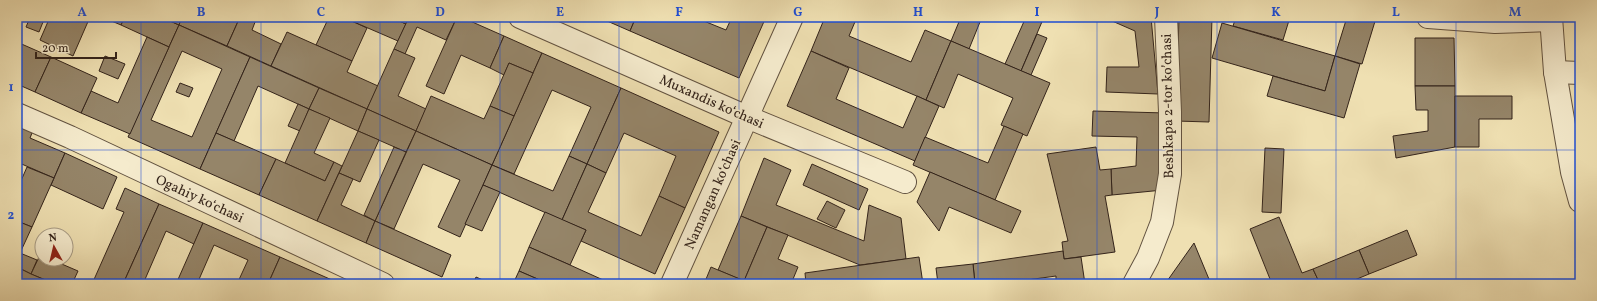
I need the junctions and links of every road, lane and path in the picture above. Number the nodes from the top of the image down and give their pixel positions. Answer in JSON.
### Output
{"nodes":[{"id":1,"x":520,"y":17,"type":"edge"},
{"id":2,"x":792,"y":17,"type":"edge"},
{"id":3,"x":1166,"y":17,"type":"edge"},
{"id":4,"x":1428,"y":17,"type":"edge"},
{"id":5,"x":1551,"y":18,"type":"edge"},
{"id":6,"x":1555,"y":72,"type":"junction"},
{"id":7,"x":1580,"y":73,"type":"edge"},
{"id":8,"x":17,"y":114,"type":"edge"},
{"id":9,"x":747,"y":117,"type":"junction"},
{"id":10,"x":1576,"y":174,"type":"edge"},
{"id":11,"x":905,"y":182,"type":"dead end"},
{"id":12,"x":1580,"y":201,"type":"edge"},
{"id":13,"x":383,"y":284,"type":"edge"},
{"id":14,"x":672,"y":284,"type":"edge"},
{"id":15,"x":1134,"y":284,"type":"edge"}],
"edges":[{"from":1,"to":9,"type":"street","name":"Muxandis koʻchasi"},
{"from":2,"to":9,"type":"street","name":"Namangan koʻchasi"},
{"from":3,"to":15,"type":"street","name":"Beshkapa 2-tor koʼchasi"},
{"from":4,"to":5,"type":"street"},
{"from":5,"to":6,"type":"street"},
{"from":6,"to":7,"type":"street"},
{"from":6,"to":10,"type":"street"},
{"from":8,"to":13,"type":"street","name":"Ogahiy koʻchasi"},
{"from":9,"to":11,"type":"street","name":"Muxandis koʻchasi"},
{"from":9,"to":14,"type":"street","name":"Namangan koʻchasi"},
{"from":10,"to":12,"type":"street"}]}
